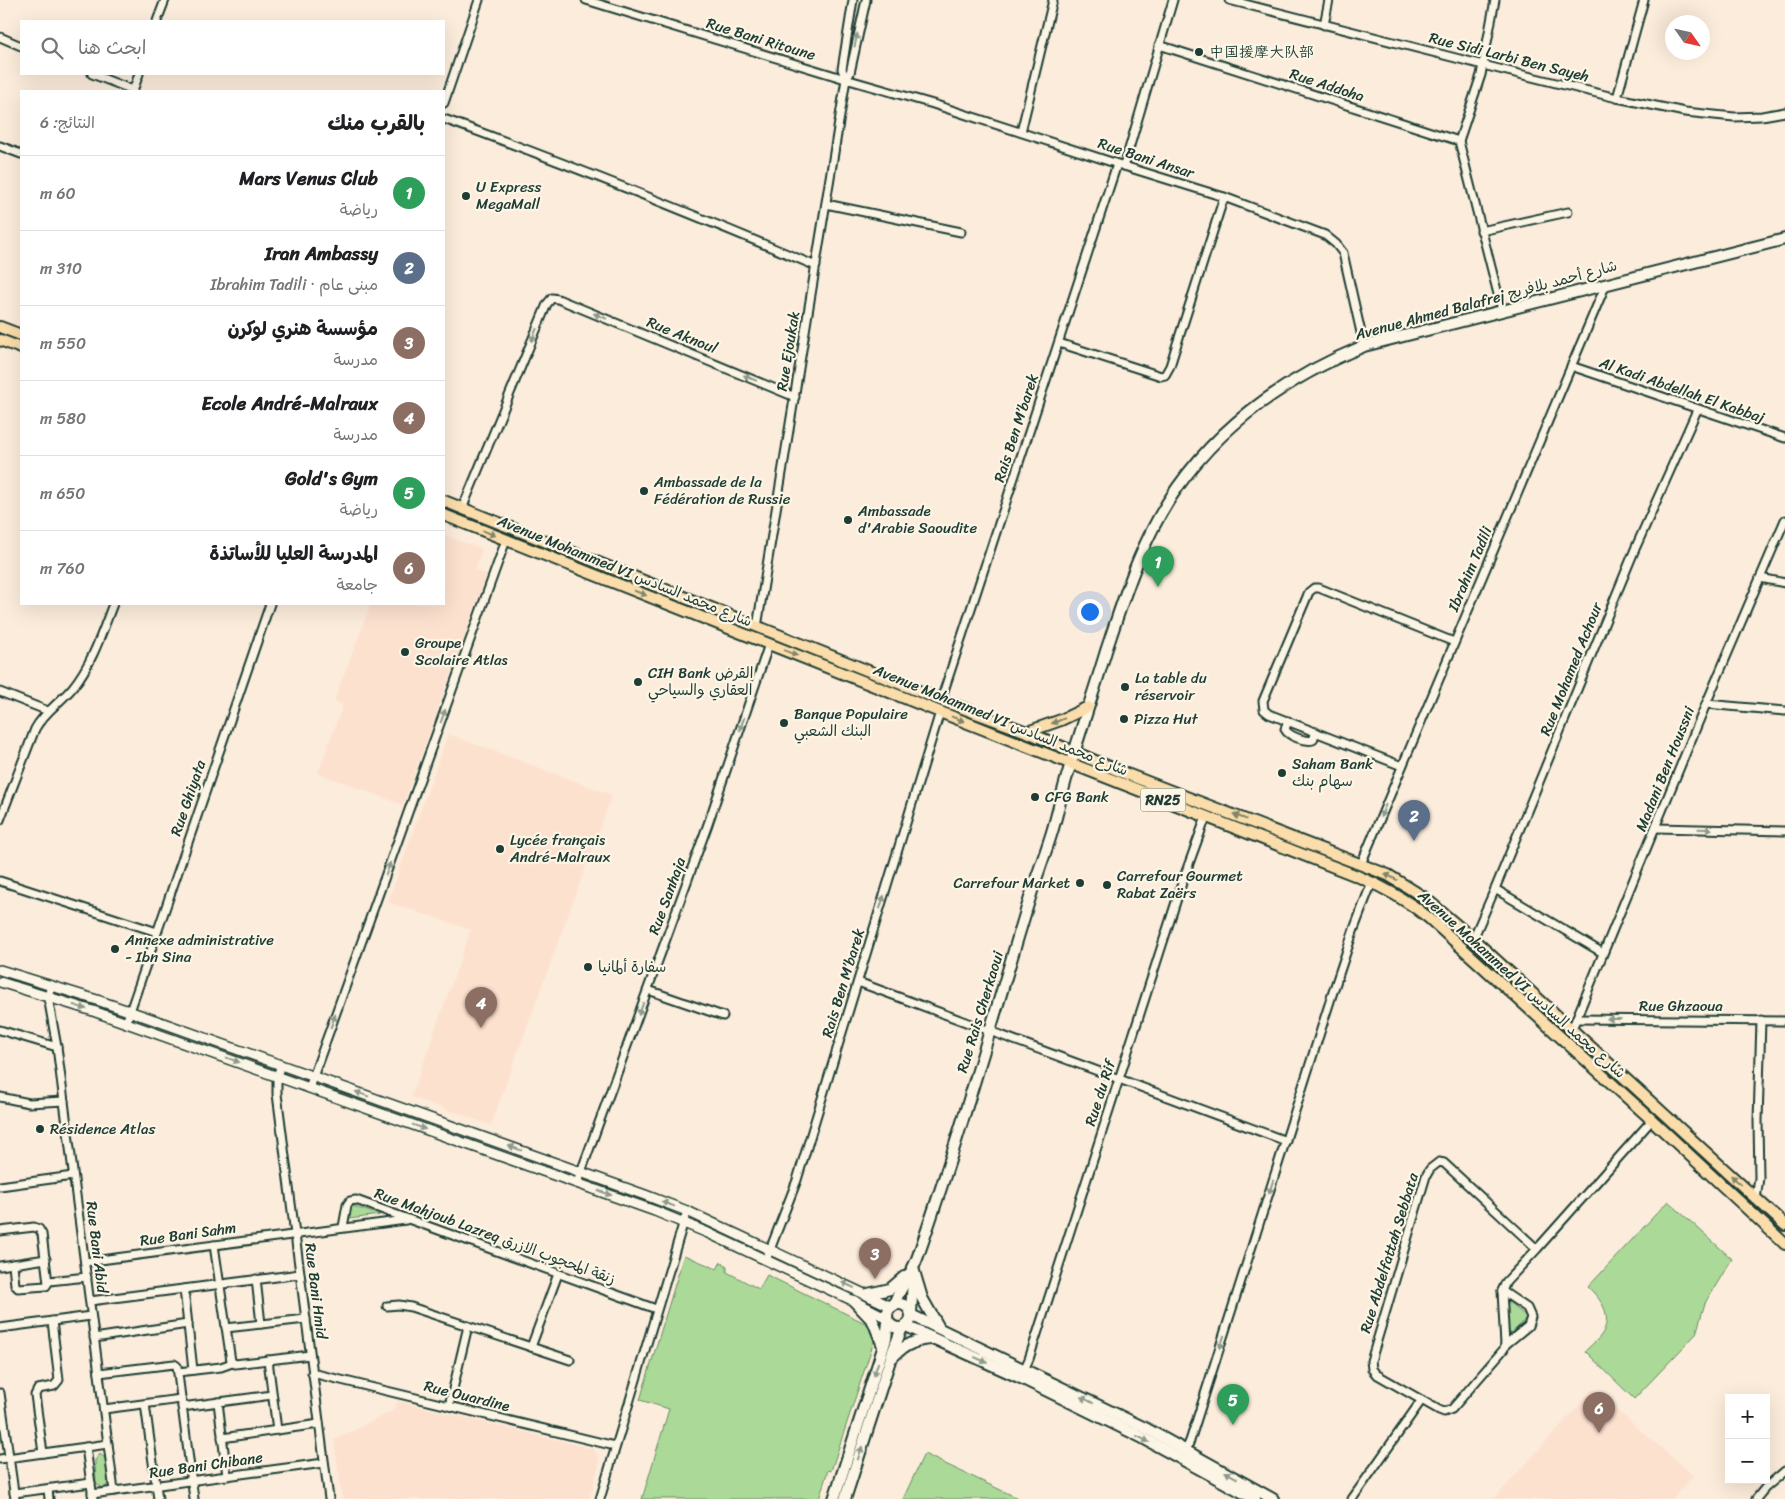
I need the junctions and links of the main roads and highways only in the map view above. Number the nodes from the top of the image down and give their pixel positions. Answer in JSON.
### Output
{"nodes":[{"id":1,"x":1785,"y":239,"type":"edge"},
{"id":2,"x":0,"y":327,"type":"edge"},
{"id":3,"x":20,"y":335,"type":"edge"},
{"id":4,"x":0,"y":340,"type":"edge"},
{"id":5,"x":20,"y":348,"type":"edge"},
{"id":6,"x":445,"y":501,"type":"edge"},
{"id":7,"x":445,"y":515,"type":"edge"},
{"id":8,"x":1088,"y":707,"type":"junction"},
{"id":9,"x":1027,"y":732,"type":"junction"},
{"id":10,"x":1075,"y":752,"type":"junction"},
{"id":11,"x":1071,"y":764,"type":"junction"},
{"id":12,"x":1785,"y":1225,"type":"edge"},
{"id":13,"x":1785,"y":1244,"type":"edge"},
{"id":14,"x":914,"y":1268,"type":"junction"},
{"id":15,"x":868,"y":1294,"type":"road end"},
{"id":16,"x":854,"y":1301,"type":"road end"},
{"id":17,"x":893,"y":1306,"type":"junction"},
{"id":18,"x":911,"y":1314,"type":"junction"},
{"id":19,"x":887,"y":1320,"type":"junction"},
{"id":20,"x":904,"y":1327,"type":"junction"},
{"id":21,"x":938,"y":1327,"type":"junction"},
{"id":22,"x":937,"y":1340,"type":"junction"},
{"id":23,"x":883,"y":1346,"type":"junction"},
{"id":24,"x":890,"y":1361,"type":"junction"},
{"id":25,"x":1023,"y":1374,"type":"junction"},
{"id":26,"x":834,"y":1499,"type":"edge"},
{"id":27,"x":845,"y":1499,"type":"edge"},
{"id":28,"x":1255,"y":1499,"type":"edge"},
{"id":29,"x":1273,"y":1499,"type":"edge"}],
"edges":[{"from":1,"to":8,"type":"main road","name":"Avenue Ahmed Balafrej شارع أحمد بلافريج"},
{"from":2,"to":3,"type":"main road"},
{"from":4,"to":5,"type":"main road"},
{"from":6,"to":9,"type":"main road","name":"Avenue Mohammed VI شارع محمد السادس","number":"RN25"},
{"from":7,"to":11,"type":"main road","name":"Avenue Mohammed VI شارع محمد السادس","number":"RN25","one_way":true},
{"from":8,"to":9,"type":"main road","one_way":true},
{"from":8,"to":10,"type":"main road","name":"Avenue Ahmed Balafrej شارع أحمد بلافريج"},
{"from":9,"to":10,"type":"main road","name":"Avenue Mohammed VI شارع محمد السادس","number":"RN25"},
{"from":10,"to":11,"type":"main road","name":"Avenue Ahmed Balafrej شارع أحمد بلافريج"},
{"from":12,"to":10,"type":"main road","name":"Avenue Mohammed VI شارع محمد السادس","number":"RN25","one_way":true},
{"from":11,"to":13,"type":"main road","name":"Avenue Mohammed VI شارع محمد السادس","number":"RN25"},
{"from":11,"to":14,"type":"main road","name":"Rue Rais Cherkaoui"},
{"from":14,"to":15,"type":"main road"},
{"from":14,"to":17,"type":"main road"},
{"from":14,"to":18,"type":"main road"},
{"from":14,"to":21,"type":"main road"},
{"from":16,"to":23,"type":"main road"},
{"from":17,"to":18,"type":"main road"},
{"from":17,"to":19,"type":"main road"},
{"from":18,"to":20,"type":"main road"},
{"from":18,"to":21,"type":"main road"},
{"from":19,"to":20,"type":"main road"},
{"from":19,"to":23,"type":"main road"},
{"from":20,"to":22,"type":"main road"},
{"from":20,"to":24,"type":"main road"},
{"from":21,"to":25,"type":"main road"},
{"from":22,"to":24,"type":"main road"},
{"from":22,"to":25,"type":"main road","one_way":true},
{"from":23,"to":26,"type":"main road","one_way":true},
{"from":27,"to":24,"type":"main road","one_way":true},
{"from":25,"to":28,"type":"main road","one_way":true},
{"from":29,"to":25,"type":"main road","one_way":true}]}
